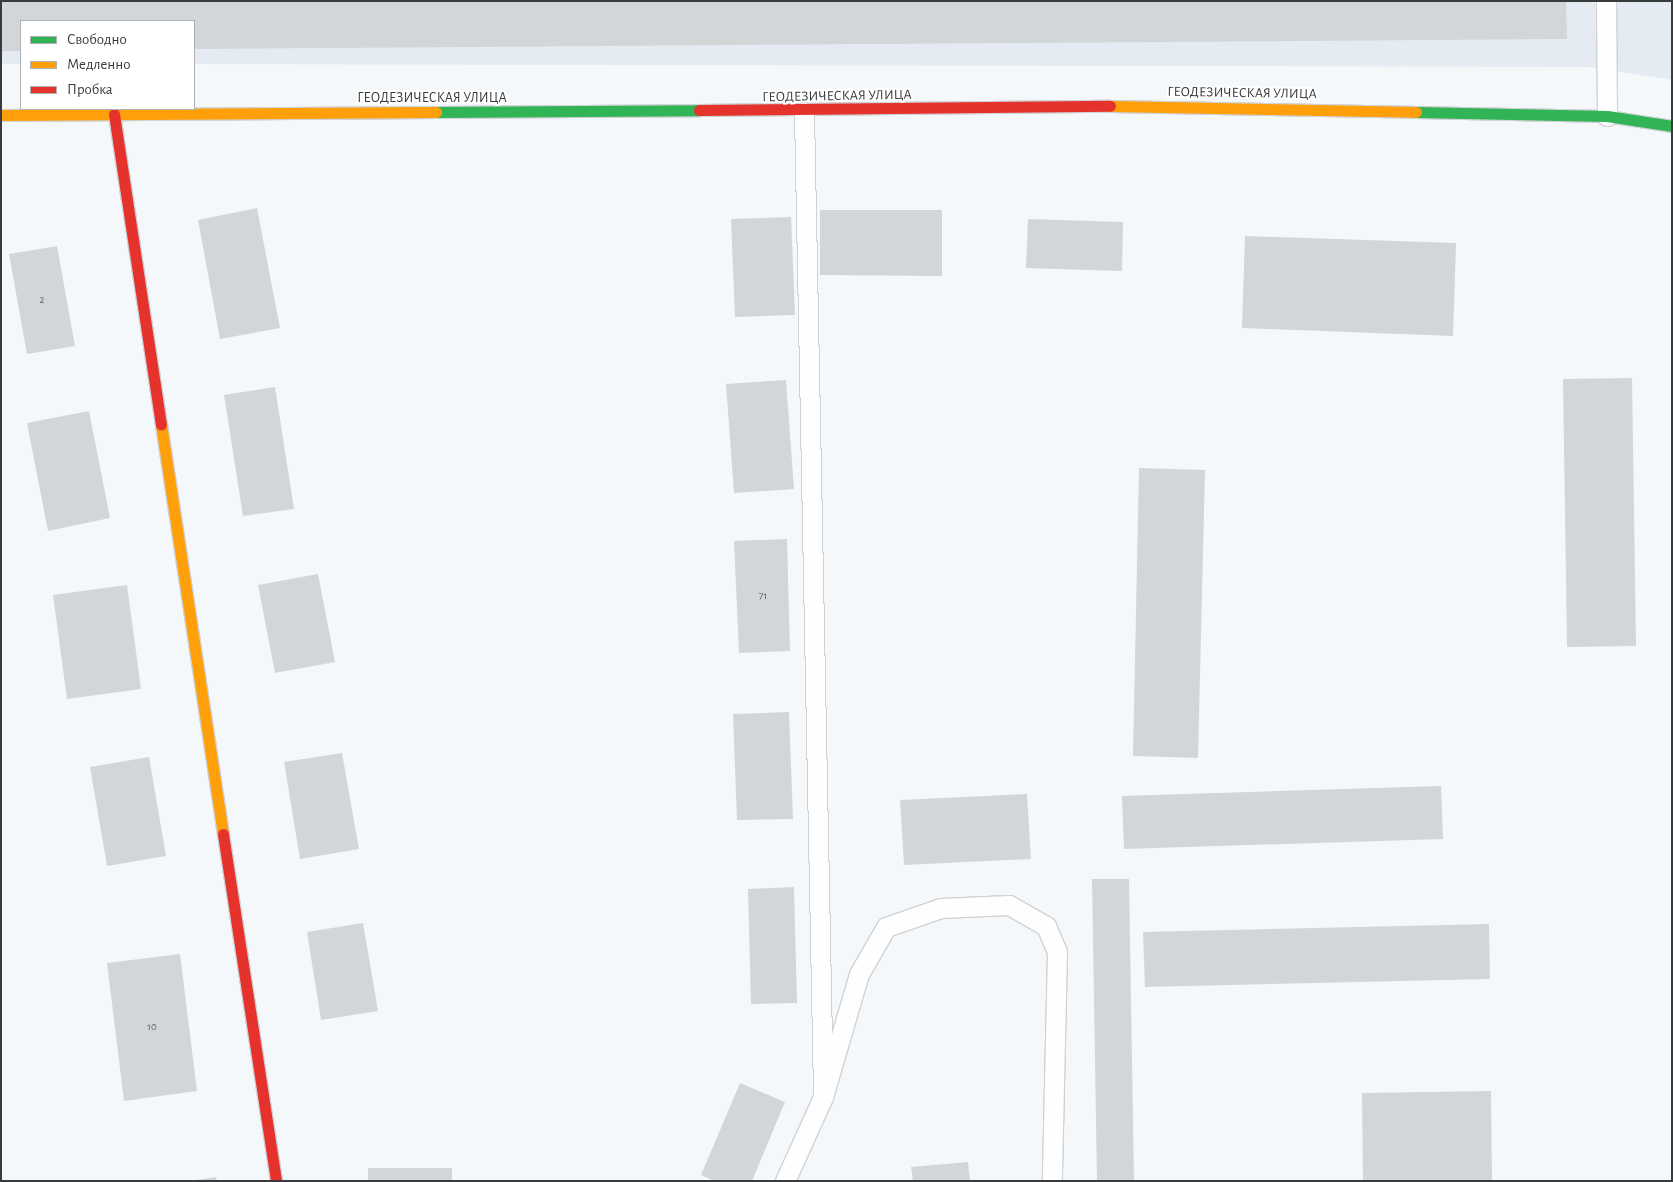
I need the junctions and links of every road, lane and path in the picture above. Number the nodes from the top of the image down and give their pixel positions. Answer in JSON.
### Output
{"nodes":[{"id":1,"x":1606,"y":1,"type":"edge"},
{"id":2,"x":804,"y":112,"type":"junction"},
{"id":3,"x":114,"y":114,"type":"junction"},
{"id":4,"x":1,"y":115,"type":"edge"},
{"id":5,"x":1607,"y":116,"type":"junction"},
{"id":6,"x":1672,"y":126,"type":"edge"},
{"id":7,"x":823,"y":1097,"type":"junction"},
{"id":8,"x":276,"y":1181,"type":"edge"},
{"id":9,"x":785,"y":1181,"type":"edge"},
{"id":10,"x":1052,"y":1181,"type":"edge"}],
"edges":[{"from":1,"to":5,"type":"lane"},
{"from":2,"to":3,"type":"street","name":"ГЕОДЕЗИЧЕСКАЯ УЛИЦА"},
{"from":2,"to":5,"type":"street","name":"ГЕОДЕЗИЧЕСКАЯ УЛИЦА"},
{"from":2,"to":7,"type":"lane"},
{"from":3,"to":4,"type":"street","name":"ГЕОДЕЗИЧЕСКАЯ УЛИЦА"},
{"from":3,"to":8,"type":"street"},
{"from":5,"to":6,"type":"street","name":"ГЕОДЕЗИЧЕСКАЯ УЛИЦА"},
{"from":7,"to":9,"type":"lane"},
{"from":7,"to":10,"type":"lane"}]}
